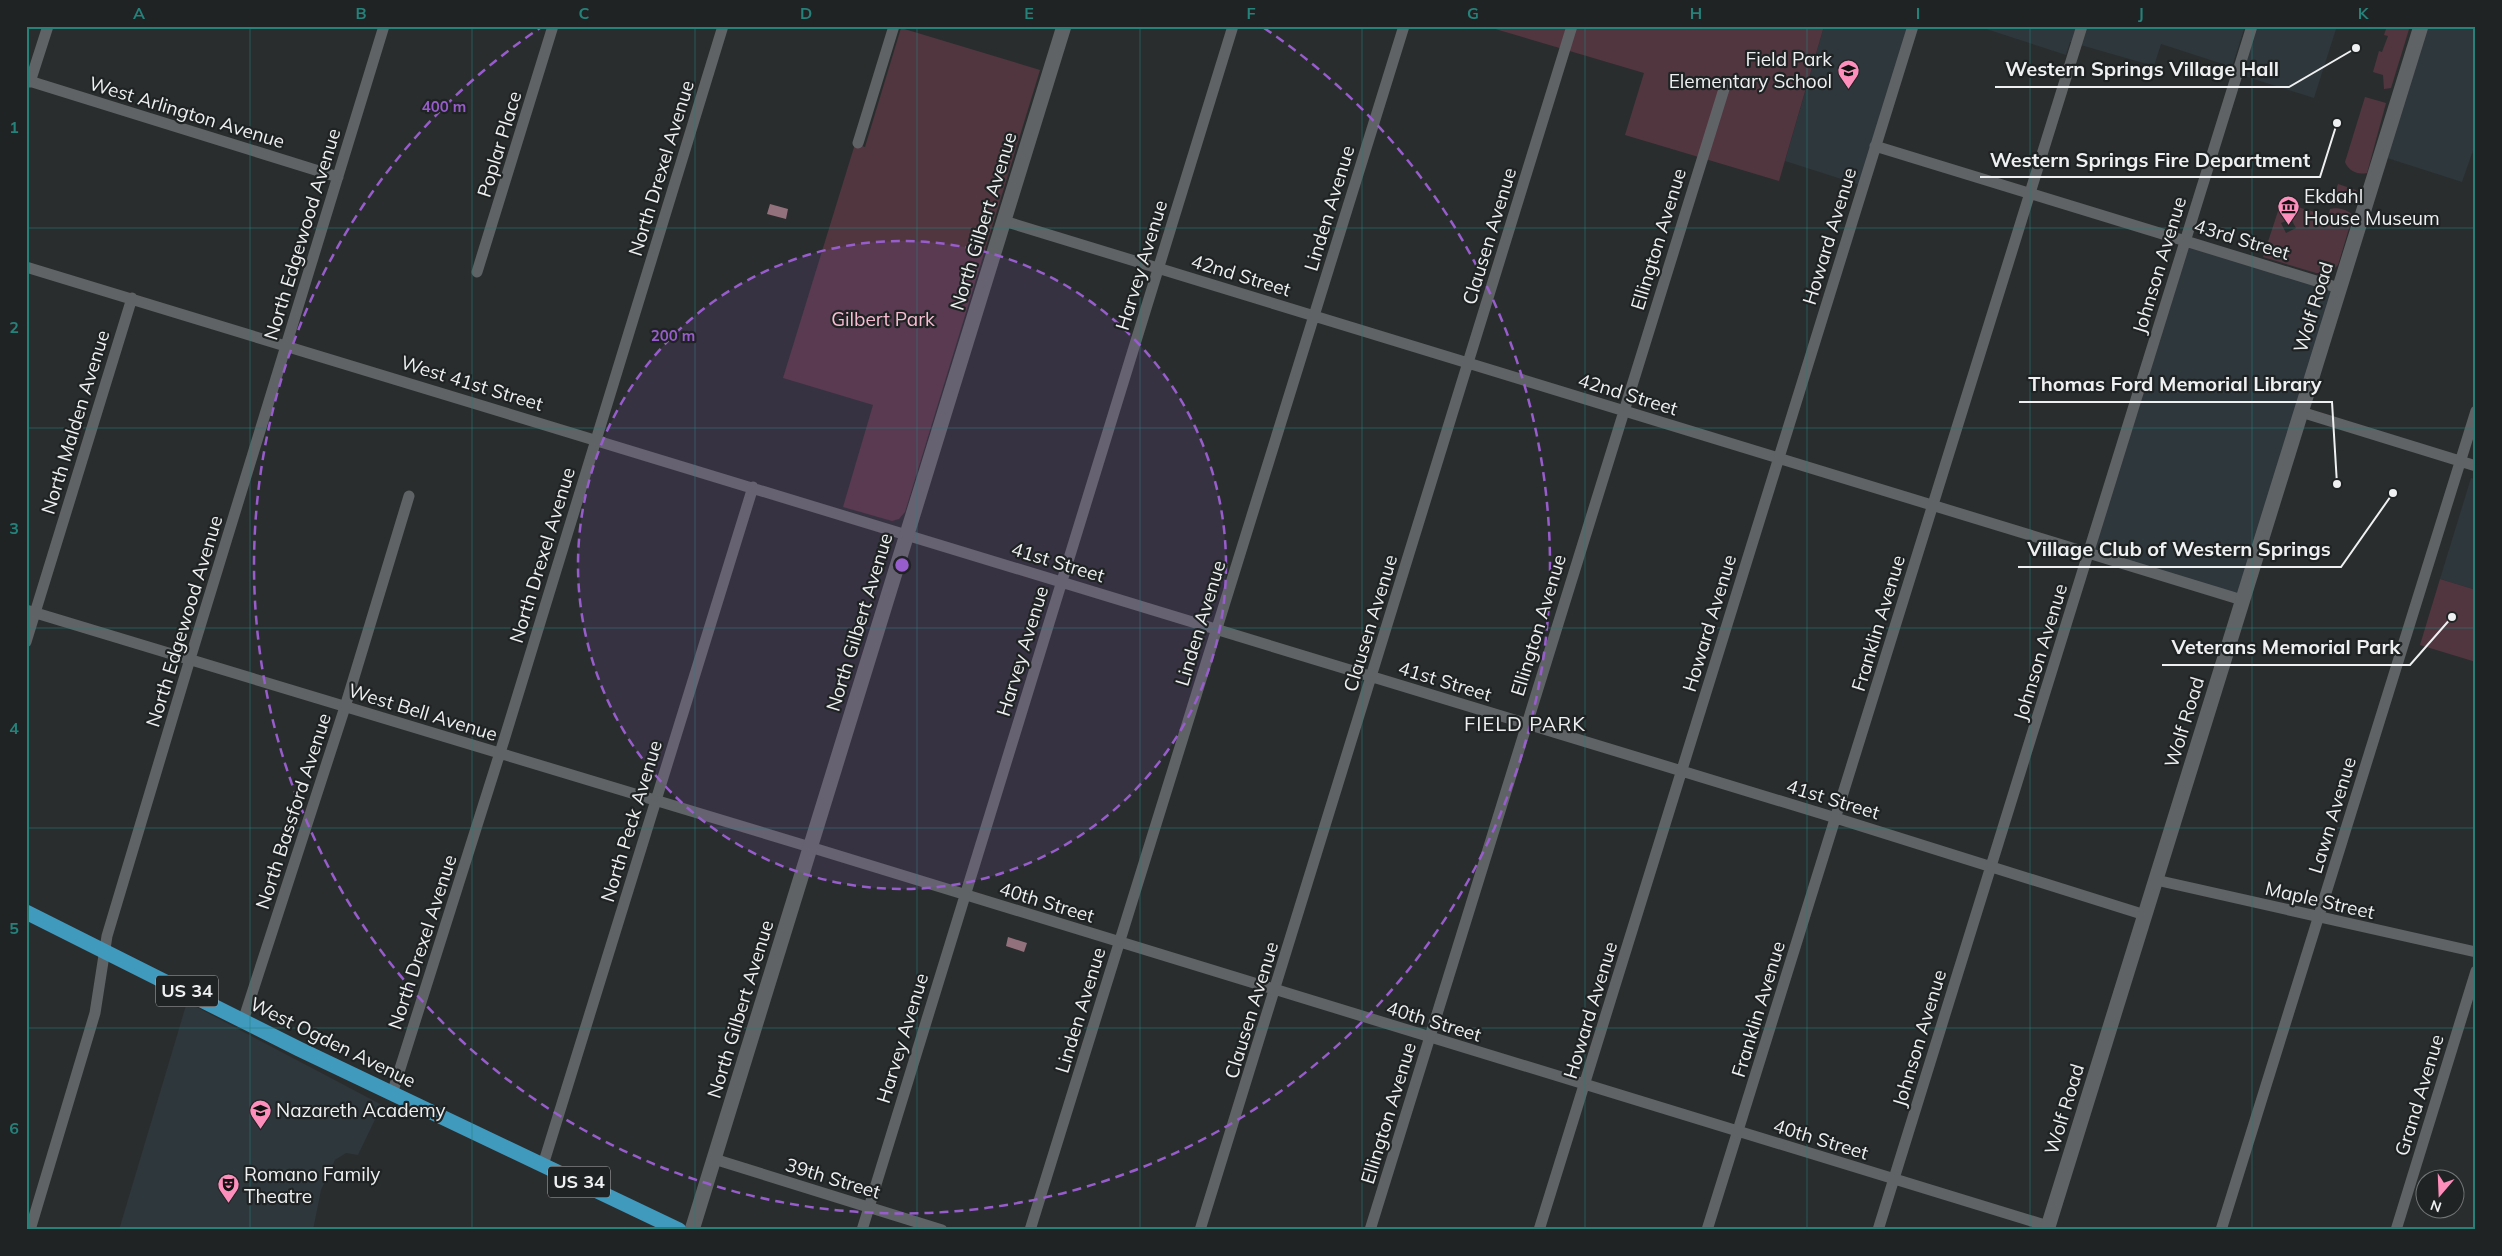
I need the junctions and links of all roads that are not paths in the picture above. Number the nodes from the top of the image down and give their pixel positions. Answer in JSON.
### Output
{"nodes":[{"id":1,"x":48,"y":26,"type":"edge"},
{"id":2,"x":384,"y":26,"type":"edge"},
{"id":3,"x":553,"y":26,"type":"edge"},
{"id":4,"x":723,"y":26,"type":"edge"},
{"id":5,"x":894,"y":26,"type":"edge"},
{"id":6,"x":1064,"y":26,"type":"edge"},
{"id":7,"x":1233,"y":26,"type":"edge"},
{"id":8,"x":1404,"y":26,"type":"edge"},
{"id":9,"x":1572,"y":26,"type":"edge"},
{"id":10,"x":1913,"y":26,"type":"edge"},
{"id":11,"x":2082,"y":26,"type":"edge"},
{"id":12,"x":2252,"y":26,"type":"edge"},
{"id":13,"x":2421,"y":26,"type":"edge"},
{"id":14,"x":28,"y":81,"type":"edge"},
{"id":15,"x":1724,"y":89,"type":"dead end"},
{"id":16,"x":858,"y":143,"type":"dead end"},
{"id":17,"x":1875,"y":146,"type":"junction"},
{"id":18,"x":338,"y":177,"type":"junction"},
{"id":19,"x":2030,"y":193,"type":"junction"},
{"id":20,"x":1004,"y":221,"type":"junction"},
{"id":21,"x":2185,"y":240,"type":"junction"},
{"id":22,"x":26,"y":267,"type":"edge"},
{"id":23,"x":1158,"y":268,"type":"junction"},
{"id":24,"x":478,"y":272,"type":"dead end"},
{"id":25,"x":2340,"y":288,"type":"junction"},
{"id":26,"x":132,"y":298,"type":"junction"},
{"id":27,"x":1314,"y":317,"type":"junction"},
{"id":28,"x":287,"y":345,"type":"junction"},
{"id":29,"x":1468,"y":364,"type":"junction"},
{"id":30,"x":2476,"y":411,"type":"edge"},
{"id":31,"x":1622,"y":412,"type":"junction"},
{"id":32,"x":2302,"y":412,"type":"junction"},
{"id":33,"x":596,"y":440,"type":"junction"},
{"id":34,"x":1778,"y":458,"type":"junction"},
{"id":35,"x":2460,"y":461,"type":"junction"},
{"id":36,"x":2476,"y":466,"type":"edge"},
{"id":37,"x":753,"y":487,"type":"junction"},
{"id":38,"x":409,"y":496,"type":"dead end"},
{"id":39,"x":1932,"y":506,"type":"junction"},
{"id":40,"x":907,"y":534,"type":"junction"},
{"id":41,"x":2089,"y":553,"type":"junction"},
{"id":42,"x":1062,"y":581,"type":"junction"},
{"id":43,"x":2242,"y":600,"type":"junction"},
{"id":44,"x":31,"y":611,"type":"edge"},
{"id":45,"x":1217,"y":629,"type":"junction"},
{"id":46,"x":26,"y":642,"type":"edge"},
{"id":47,"x":190,"y":659,"type":"junction"},
{"id":48,"x":1372,"y":677,"type":"junction"},
{"id":49,"x":345,"y":707,"type":"junction"},
{"id":50,"x":1526,"y":723,"type":"junction"},
{"id":51,"x":500,"y":754,"type":"junction"},
{"id":52,"x":1682,"y":771,"type":"junction"},
{"id":53,"x":655,"y":801,"type":"junction"},
{"id":54,"x":1836,"y":818,"type":"junction"},
{"id":55,"x":810,"y":847,"type":"junction"},
{"id":56,"x":1990,"y":868,"type":"junction"},
{"id":57,"x":2156,"y":880,"type":"junction"},
{"id":58,"x":964,"y":895,"type":"junction"},
{"id":59,"x":26,"y":912,"type":"edge"},
{"id":60,"x":2145,"y":915,"type":"junction"},
{"id":61,"x":2319,"y":918,"type":"junction"},
{"id":62,"x":1120,"y":942,"type":"junction"},
{"id":63,"x":104,"y":949,"type":"junction"},
{"id":64,"x":2476,"y":952,"type":"edge"},
{"id":65,"x":2476,"y":971,"type":"edge"},
{"id":66,"x":1275,"y":990,"type":"junction"},
{"id":67,"x":243,"y":1021,"type":"junction"},
{"id":68,"x":1429,"y":1037,"type":"junction"},
{"id":69,"x":1585,"y":1085,"type":"junction"},
{"id":70,"x":392,"y":1094,"type":"junction"},
{"id":71,"x":1737,"y":1132,"type":"junction"},
{"id":72,"x":714,"y":1159,"type":"junction"},
{"id":73,"x":543,"y":1165,"type":"junction"},
{"id":74,"x":1894,"y":1179,"type":"junction"},
{"id":75,"x":869,"y":1207,"type":"junction"},
{"id":76,"x":2048,"y":1228,"type":"edge"},
{"id":77,"x":30,"y":1230,"type":"edge"},
{"id":78,"x":679,"y":1230,"type":"edge"},
{"id":79,"x":692,"y":1230,"type":"edge"},
{"id":80,"x":862,"y":1230,"type":"edge"},
{"id":81,"x":942,"y":1230,"type":"edge"},
{"id":82,"x":1030,"y":1230,"type":"edge"},
{"id":83,"x":1200,"y":1230,"type":"edge"},
{"id":84,"x":1370,"y":1230,"type":"edge"},
{"id":85,"x":1539,"y":1230,"type":"edge"},
{"id":86,"x":1708,"y":1230,"type":"edge"},
{"id":87,"x":1878,"y":1230,"type":"edge"},
{"id":88,"x":2221,"y":1230,"type":"edge"},
{"id":89,"x":2396,"y":1230,"type":"edge"}],
"edges":[{"from":1,"to":14,"type":"street"},
{"from":2,"to":18,"type":"street","name":"North Edgewood Avenue"},
{"from":3,"to":24,"type":"street","name":"Poplar Place"},
{"from":4,"to":33,"type":"street","name":"North Drexel Avenue"},
{"from":5,"to":16,"type":"street"},
{"from":6,"to":20,"type":"street","name":"North Gilbert Avenue"},
{"from":7,"to":23,"type":"street","name":"Harvey Avenue"},
{"from":8,"to":27,"type":"street","name":"Linden Avenue"},
{"from":9,"to":29,"type":"street","name":"Clausen Avenue"},
{"from":10,"to":17,"type":"street","name":"Howard Avenue"},
{"from":11,"to":19,"type":"street","name":"Franklin Avenue"},
{"from":12,"to":21,"type":"street","name":"Johnson Avenue"},
{"from":13,"to":25,"type":"street","name":"Wolf Road"},
{"from":14,"to":18,"type":"street","name":"West Arlington Avenue"},
{"from":15,"to":31,"type":"street","name":"Ellington Avenue"},
{"from":17,"to":19,"type":"street","name":"43rd Street"},
{"from":17,"to":34,"type":"street","name":"Howard Avenue"},
{"from":18,"to":28,"type":"street","name":"North Edgewood Avenue"},
{"from":19,"to":21,"type":"street","name":"43rd Street"},
{"from":19,"to":39,"type":"street","name":"Franklin Avenue"},
{"from":20,"to":23,"type":"street","name":"42nd Street"},
{"from":20,"to":40,"type":"street","name":"North Gilbert Avenue"},
{"from":21,"to":25,"type":"street","name":"43rd Street"},
{"from":21,"to":41,"type":"street","name":"Johnson Avenue"},
{"from":22,"to":26,"type":"street","name":"West 41st Street"},
{"from":23,"to":27,"type":"street","name":"42nd Street"},
{"from":23,"to":42,"type":"street","name":"Harvey Avenue"},
{"from":25,"to":32,"type":"street","name":"Wolf Road"},
{"from":26,"to":28,"type":"street","name":"West 41st Street"},
{"from":26,"to":44,"type":"street","name":"North Malden Avenue"},
{"from":27,"to":29,"type":"street","name":"42nd Street"},
{"from":27,"to":45,"type":"street","name":"Linden Avenue"},
{"from":28,"to":33,"type":"street","name":"West 41st Street"},
{"from":28,"to":47,"type":"street","name":"North Edgewood Avenue"},
{"from":29,"to":31,"type":"street","name":"42nd Street"},
{"from":29,"to":48,"type":"street","name":"Clausen Avenue"},
{"from":30,"to":35,"type":"street","name":"Lawn Avenue"},
{"from":31,"to":34,"type":"street","name":"42nd Street"},
{"from":31,"to":50,"type":"street","name":"Ellington Avenue"},
{"from":32,"to":35,"type":"street"},
{"from":32,"to":43,"type":"street","name":"Wolf Road"},
{"from":33,"to":37,"type":"street","name":"West 41st Street"},
{"from":33,"to":51,"type":"street","name":"North Drexel Avenue"},
{"from":34,"to":39,"type":"street","name":"42nd Street"},
{"from":34,"to":52,"type":"street","name":"Howard Avenue"},
{"from":35,"to":36,"type":"street"},
{"from":35,"to":61,"type":"street","name":"Lawn Avenue"},
{"from":37,"to":40,"type":"street","name":"West 41st Street"},
{"from":37,"to":53,"type":"street","name":"North Peck Avenue"},
{"from":38,"to":49,"type":"street","name":"North Bassford Avenue"},
{"from":39,"to":41,"type":"street","name":"42nd Street"},
{"from":39,"to":54,"type":"street","name":"Franklin Avenue"},
{"from":40,"to":42,"type":"street","name":"41st Street"},
{"from":40,"to":55,"type":"street","name":"North Gilbert Avenue"},
{"from":41,"to":43,"type":"street","name":"42nd Street"},
{"from":41,"to":56,"type":"street","name":"Johnson Avenue"},
{"from":42,"to":45,"type":"street","name":"41st Street"},
{"from":42,"to":58,"type":"street","name":"Harvey Avenue"},
{"from":43,"to":57,"type":"street","name":"Wolf Road"},
{"from":44,"to":46,"type":"street","name":"North Malden Avenue"},
{"from":44,"to":47,"type":"street","name":"West Bell Avenue"},
{"from":45,"to":48,"type":"street","name":"41st Street"},
{"from":45,"to":62,"type":"street","name":"Linden Avenue"},
{"from":47,"to":49,"type":"street","name":"West Bell Avenue"},
{"from":47,"to":63,"type":"street","name":"North Edgewood Avenue"},
{"from":48,"to":50,"type":"street","name":"41st Street"},
{"from":48,"to":66,"type":"street","name":"Clausen Avenue"},
{"from":49,"to":51,"type":"street","name":"West Bell Avenue"},
{"from":49,"to":67,"type":"street","name":"North Bassford Avenue"},
{"from":50,"to":52,"type":"street","name":"41st Street"},
{"from":50,"to":68,"type":"street","name":"Ellington Avenue"},
{"from":51,"to":53,"type":"street","name":"West Bell Avenue"},
{"from":51,"to":70,"type":"street","name":"North Drexel Avenue"},
{"from":52,"to":54,"type":"street","name":"41st Street"},
{"from":52,"to":69,"type":"street","name":"Howard Avenue"},
{"from":53,"to":55,"type":"street","name":"West Bell Avenue"},
{"from":53,"to":73,"type":"street","name":"North Peck Avenue"},
{"from":54,"to":56,"type":"street","name":"41st Street"},
{"from":54,"to":71,"type":"street","name":"Franklin Avenue"},
{"from":55,"to":58,"type":"street","name":"40th Street"},
{"from":55,"to":72,"type":"street","name":"North Gilbert Avenue"},
{"from":56,"to":60,"type":"street","name":"41st Street"},
{"from":56,"to":74,"type":"street","name":"Johnson Avenue"},
{"from":57,"to":60,"type":"street","name":"Wolf Road"},
{"from":57,"to":61,"type":"street","name":"Maple Street"},
{"from":58,"to":62,"type":"street","name":"40th Street"},
{"from":58,"to":75,"type":"street","name":"Harvey Avenue"},
{"from":59,"to":63,"type":"main road","name":"West Ogden Avenue","number":"US 34"},
{"from":60,"to":76,"type":"street","name":"Wolf Road"},
{"from":61,"to":64,"type":"street","name":"Maple Street"},
{"from":61,"to":88,"type":"street","name":"Lawn Avenue"},
{"from":62,"to":66,"type":"street","name":"40th Street"},
{"from":62,"to":82,"type":"street","name":"Linden Avenue"},
{"from":63,"to":67,"type":"main road","name":"West Ogden Avenue","number":"US 34"},
{"from":63,"to":77,"type":"street","name":"North Edgewood Avenue"},
{"from":65,"to":89,"type":"street","name":"Grand Avenue"},
{"from":66,"to":68,"type":"street","name":"40th Street"},
{"from":66,"to":83,"type":"street","name":"Clausen Avenue"},
{"from":67,"to":70,"type":"main road","name":"West Ogden Avenue","number":"US 34"},
{"from":68,"to":69,"type":"street","name":"40th Street"},
{"from":68,"to":84,"type":"street","name":"Ellington Avenue"},
{"from":69,"to":71,"type":"street","name":"40th Street"},
{"from":69,"to":85,"type":"street","name":"Howard Avenue"},
{"from":70,"to":73,"type":"main road","name":"West Ogden Avenue","number":"US 34"},
{"from":71,"to":74,"type":"street","name":"40th Street"},
{"from":71,"to":86,"type":"street","name":"Franklin Avenue"},
{"from":72,"to":75,"type":"street","name":"39th Street"},
{"from":72,"to":79,"type":"street","name":"North Gilbert Avenue"},
{"from":73,"to":78,"type":"main road","name":"West Ogden Avenue","number":"US 34"},
{"from":74,"to":76,"type":"street","name":"40th Street"},
{"from":74,"to":87,"type":"street","name":"Johnson Avenue"},
{"from":75,"to":80,"type":"street","name":"Harvey Avenue"},
{"from":75,"to":81,"type":"street","name":"39th Street"}]}
